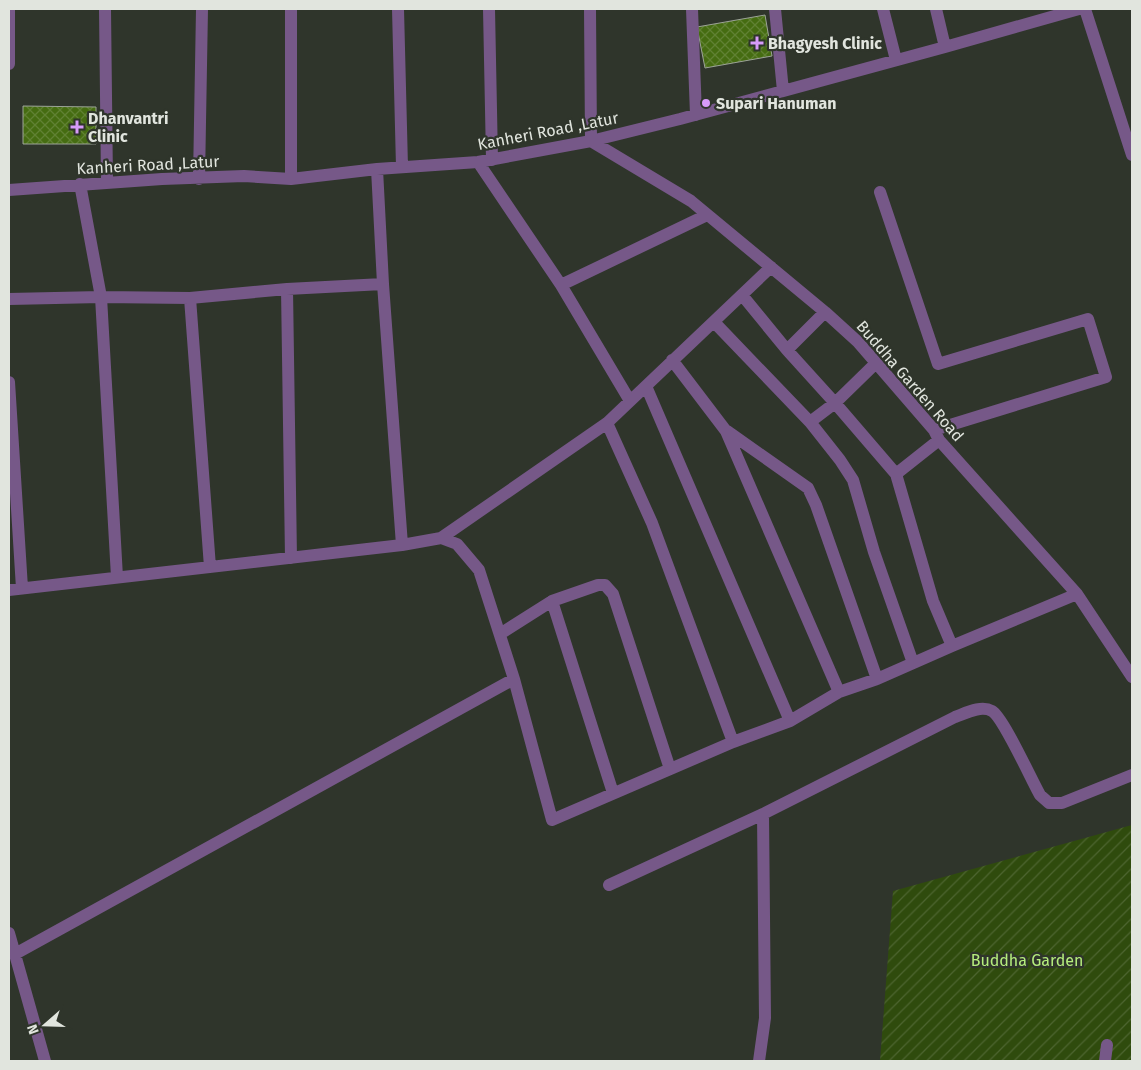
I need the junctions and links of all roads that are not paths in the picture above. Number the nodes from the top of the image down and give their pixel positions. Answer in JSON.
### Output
{"nodes":[{"id":1,"x":9,"y":9,"type":"edge"},
{"id":2,"x":105,"y":9,"type":"edge"},
{"id":3,"x":202,"y":9,"type":"edge"},
{"id":4,"x":291,"y":9,"type":"edge"},
{"id":5,"x":398,"y":9,"type":"edge"},
{"id":6,"x":489,"y":9,"type":"edge"},
{"id":7,"x":590,"y":9,"type":"edge"},
{"id":8,"x":692,"y":9,"type":"edge"},
{"id":9,"x":775,"y":9,"type":"edge"},
{"id":10,"x":883,"y":9,"type":"edge"},
{"id":11,"x":936,"y":9,"type":"edge"},
{"id":12,"x":1085,"y":9,"type":"edge"},
{"id":13,"x":1072,"y":10,"type":"edge"},
{"id":14,"x":945,"y":47,"type":"junction"},
{"id":15,"x":896,"y":60,"type":"junction"},
{"id":16,"x":9,"y":64,"type":"edge"},
{"id":17,"x":783,"y":91,"type":"junction"},
{"id":18,"x":696,"y":115,"type":"junction"},
{"id":19,"x":591,"y":141,"type":"junction"},
{"id":20,"x":1132,"y":155,"type":"edge"},
{"id":21,"x":492,"y":160,"type":"junction"},
{"id":22,"x":478,"y":162,"type":"junction"},
{"id":23,"x":402,"y":167,"type":"junction"},
{"id":24,"x":377,"y":169,"type":"junction"},
{"id":25,"x":199,"y":179,"type":"junction"},
{"id":26,"x":291,"y":179,"type":"junction"},
{"id":27,"x":107,"y":182,"type":"junction"},
{"id":28,"x":80,"y":184,"type":"junction"},
{"id":29,"x":9,"y":190,"type":"edge"},
{"id":30,"x":880,"y":192,"type":"dead end"},
{"id":31,"x":707,"y":215,"type":"junction"},
{"id":32,"x":771,"y":267,"type":"junction"},
{"id":33,"x":383,"y":284,"type":"junction"},
{"id":34,"x":561,"y":284,"type":"junction"},
{"id":35,"x":287,"y":290,"type":"junction"},
{"id":36,"x":742,"y":295,"type":"junction"},
{"id":37,"x":100,"y":297,"type":"junction"},
{"id":38,"x":190,"y":298,"type":"junction"},
{"id":39,"x":9,"y":299,"type":"edge"},
{"id":40,"x":825,"y":312,"type":"junction"},
{"id":41,"x":714,"y":322,"type":"junction"},
{"id":42,"x":786,"y":350,"type":"junction"},
{"id":43,"x":672,"y":360,"type":"junction"},
{"id":44,"x":876,"y":363,"type":"junction"},
{"id":45,"x":9,"y":382,"type":"edge"},
{"id":46,"x":646,"y":386,"type":"junction"},
{"id":47,"x":630,"y":401,"type":"junction"},
{"id":48,"x":835,"y":403,"type":"junction"},
{"id":49,"x":810,"y":422,"type":"junction"},
{"id":50,"x":607,"y":423,"type":"junction"},
{"id":51,"x":726,"y":431,"type":"junction"},
{"id":52,"x":937,"y":435,"type":"junction"},
{"id":53,"x":896,"y":474,"type":"junction"},
{"id":54,"x":441,"y":538,"type":"junction"},
{"id":55,"x":402,"y":545,"type":"junction"},
{"id":56,"x":291,"y":558,"type":"junction"},
{"id":57,"x":210,"y":567,"type":"junction"},
{"id":58,"x":117,"y":577,"type":"junction"},
{"id":59,"x":15,"y":589,"type":"edge"},
{"id":60,"x":1077,"y":594,"type":"junction"},
{"id":61,"x":552,"y":601,"type":"junction"},
{"id":62,"x":500,"y":634,"type":"junction"},
{"id":63,"x":952,"y":646,"type":"junction"},
{"id":64,"x":913,"y":663,"type":"junction"},
{"id":65,"x":1132,"y":677,"type":"edge"},
{"id":66,"x":514,"y":679,"type":"junction"},
{"id":67,"x":877,"y":679,"type":"junction"},
{"id":68,"x":838,"y":692,"type":"junction"},
{"id":69,"x":790,"y":721,"type":"junction"},
{"id":70,"x":733,"y":742,"type":"junction"},
{"id":71,"x":670,"y":769,"type":"junction"},
{"id":72,"x":1132,"y":775,"type":"edge"},
{"id":73,"x":613,"y":793,"type":"junction"},
{"id":74,"x":763,"y":814,"type":"junction"},
{"id":75,"x":609,"y":885,"type":"dead end"},
{"id":76,"x":9,"y":933,"type":"edge"},
{"id":77,"x":15,"y":954,"type":"junction"},
{"id":78,"x":1107,"y":1045,"type":"dead end"},
{"id":79,"x":45,"y":1061,"type":"edge"},
{"id":80,"x":759,"y":1061,"type":"edge"},
{"id":81,"x":1105,"y":1061,"type":"edge"}],
"edges":[{"from":1,"to":16,"type":"street"},
{"from":2,"to":27,"type":"street"},
{"from":3,"to":25,"type":"street"},
{"from":4,"to":26,"type":"street"},
{"from":5,"to":23,"type":"street"},
{"from":6,"to":21,"type":"street"},
{"from":7,"to":19,"type":"street"},
{"from":8,"to":18,"type":"street"},
{"from":9,"to":17,"type":"street"},
{"from":10,"to":15,"type":"street"},
{"from":11,"to":14,"type":"street"},
{"from":12,"to":20,"type":"street"},
{"from":13,"to":14,"type":"street","name":"Kanheri Road ,Latur"},
{"from":14,"to":15,"type":"street","name":"Kanheri Road ,Latur"},
{"from":15,"to":17,"type":"street","name":"Kanheri Road ,Latur"},
{"from":17,"to":18,"type":"street","name":"Kanheri Road ,Latur"},
{"from":18,"to":19,"type":"street","name":"Kanheri Road ,Latur"},
{"from":19,"to":21,"type":"street","name":"Kanheri Road ,Latur"},
{"from":19,"to":31,"type":"street","name":"Buddha Garden Road"},
{"from":21,"to":22,"type":"street","name":"Kanheri Road ,Latur"},
{"from":22,"to":23,"type":"street","name":"Kanheri Road ,Latur"},
{"from":22,"to":34,"type":"street"},
{"from":23,"to":24,"type":"street","name":"Kanheri Road ,Latur"},
{"from":24,"to":26,"type":"street","name":"Kanheri Road ,Latur"},
{"from":24,"to":33,"type":"street"},
{"from":25,"to":26,"type":"street","name":"Kanheri Road ,Latur"},
{"from":25,"to":27,"type":"street","name":"Kanheri Road ,Latur"},
{"from":27,"to":28,"type":"street","name":"Kanheri Road ,Latur"},
{"from":28,"to":29,"type":"street","name":"Kanheri Road ,Latur"},
{"from":28,"to":37,"type":"street"},
{"from":30,"to":52,"type":"street"},
{"from":31,"to":32,"type":"street","name":"Buddha Garden Road"},
{"from":31,"to":34,"type":"street"},
{"from":32,"to":36,"type":"street"},
{"from":32,"to":40,"type":"street","name":"Buddha Garden Road"},
{"from":33,"to":35,"type":"street"},
{"from":33,"to":55,"type":"street"},
{"from":34,"to":47,"type":"street"},
{"from":35,"to":38,"type":"street"},
{"from":35,"to":56,"type":"street"},
{"from":36,"to":41,"type":"street"},
{"from":36,"to":42,"type":"street"},
{"from":37,"to":38,"type":"street"},
{"from":37,"to":39,"type":"street"},
{"from":37,"to":58,"type":"street"},
{"from":38,"to":57,"type":"street"},
{"from":40,"to":42,"type":"street"},
{"from":40,"to":44,"type":"street","name":"Buddha Garden Road"},
{"from":41,"to":43,"type":"street"},
{"from":41,"to":49,"type":"street"},
{"from":42,"to":48,"type":"street"},
{"from":43,"to":46,"type":"street"},
{"from":43,"to":51,"type":"street"},
{"from":44,"to":48,"type":"street"},
{"from":44,"to":52,"type":"street","name":"Buddha Garden Road"},
{"from":45,"to":59,"type":"street"},
{"from":46,"to":47,"type":"street"},
{"from":46,"to":69,"type":"street"},
{"from":47,"to":50,"type":"street"},
{"from":48,"to":49,"type":"street"},
{"from":48,"to":53,"type":"street"},
{"from":49,"to":64,"type":"street"},
{"from":50,"to":54,"type":"street"},
{"from":50,"to":70,"type":"street"},
{"from":51,"to":67,"type":"street"},
{"from":51,"to":68,"type":"street"},
{"from":52,"to":53,"type":"street"},
{"from":52,"to":60,"type":"street","name":"Buddha Garden Road"},
{"from":53,"to":63,"type":"street"},
{"from":54,"to":55,"type":"street"},
{"from":54,"to":62,"type":"street"},
{"from":55,"to":56,"type":"street"},
{"from":56,"to":57,"type":"street"},
{"from":57,"to":58,"type":"street"},
{"from":58,"to":59,"type":"street"},
{"from":60,"to":63,"type":"street"},
{"from":60,"to":65,"type":"street","name":"Buddha Garden Road"},
{"from":61,"to":62,"type":"street"},
{"from":61,"to":71,"type":"street"},
{"from":61,"to":73,"type":"street"},
{"from":62,"to":66,"type":"street"},
{"from":63,"to":64,"type":"street"},
{"from":64,"to":67,"type":"street"},
{"from":66,"to":73,"type":"street"},
{"from":66,"to":77,"type":"street"},
{"from":67,"to":68,"type":"street"},
{"from":68,"to":69,"type":"street"},
{"from":69,"to":70,"type":"street"},
{"from":70,"to":71,"type":"street"},
{"from":71,"to":73,"type":"street"},
{"from":72,"to":74,"type":"street"},
{"from":74,"to":75,"type":"street"},
{"from":74,"to":80,"type":"street"},
{"from":76,"to":77,"type":"street"},
{"from":77,"to":79,"type":"street"},
{"from":78,"to":81,"type":"street"}]}
